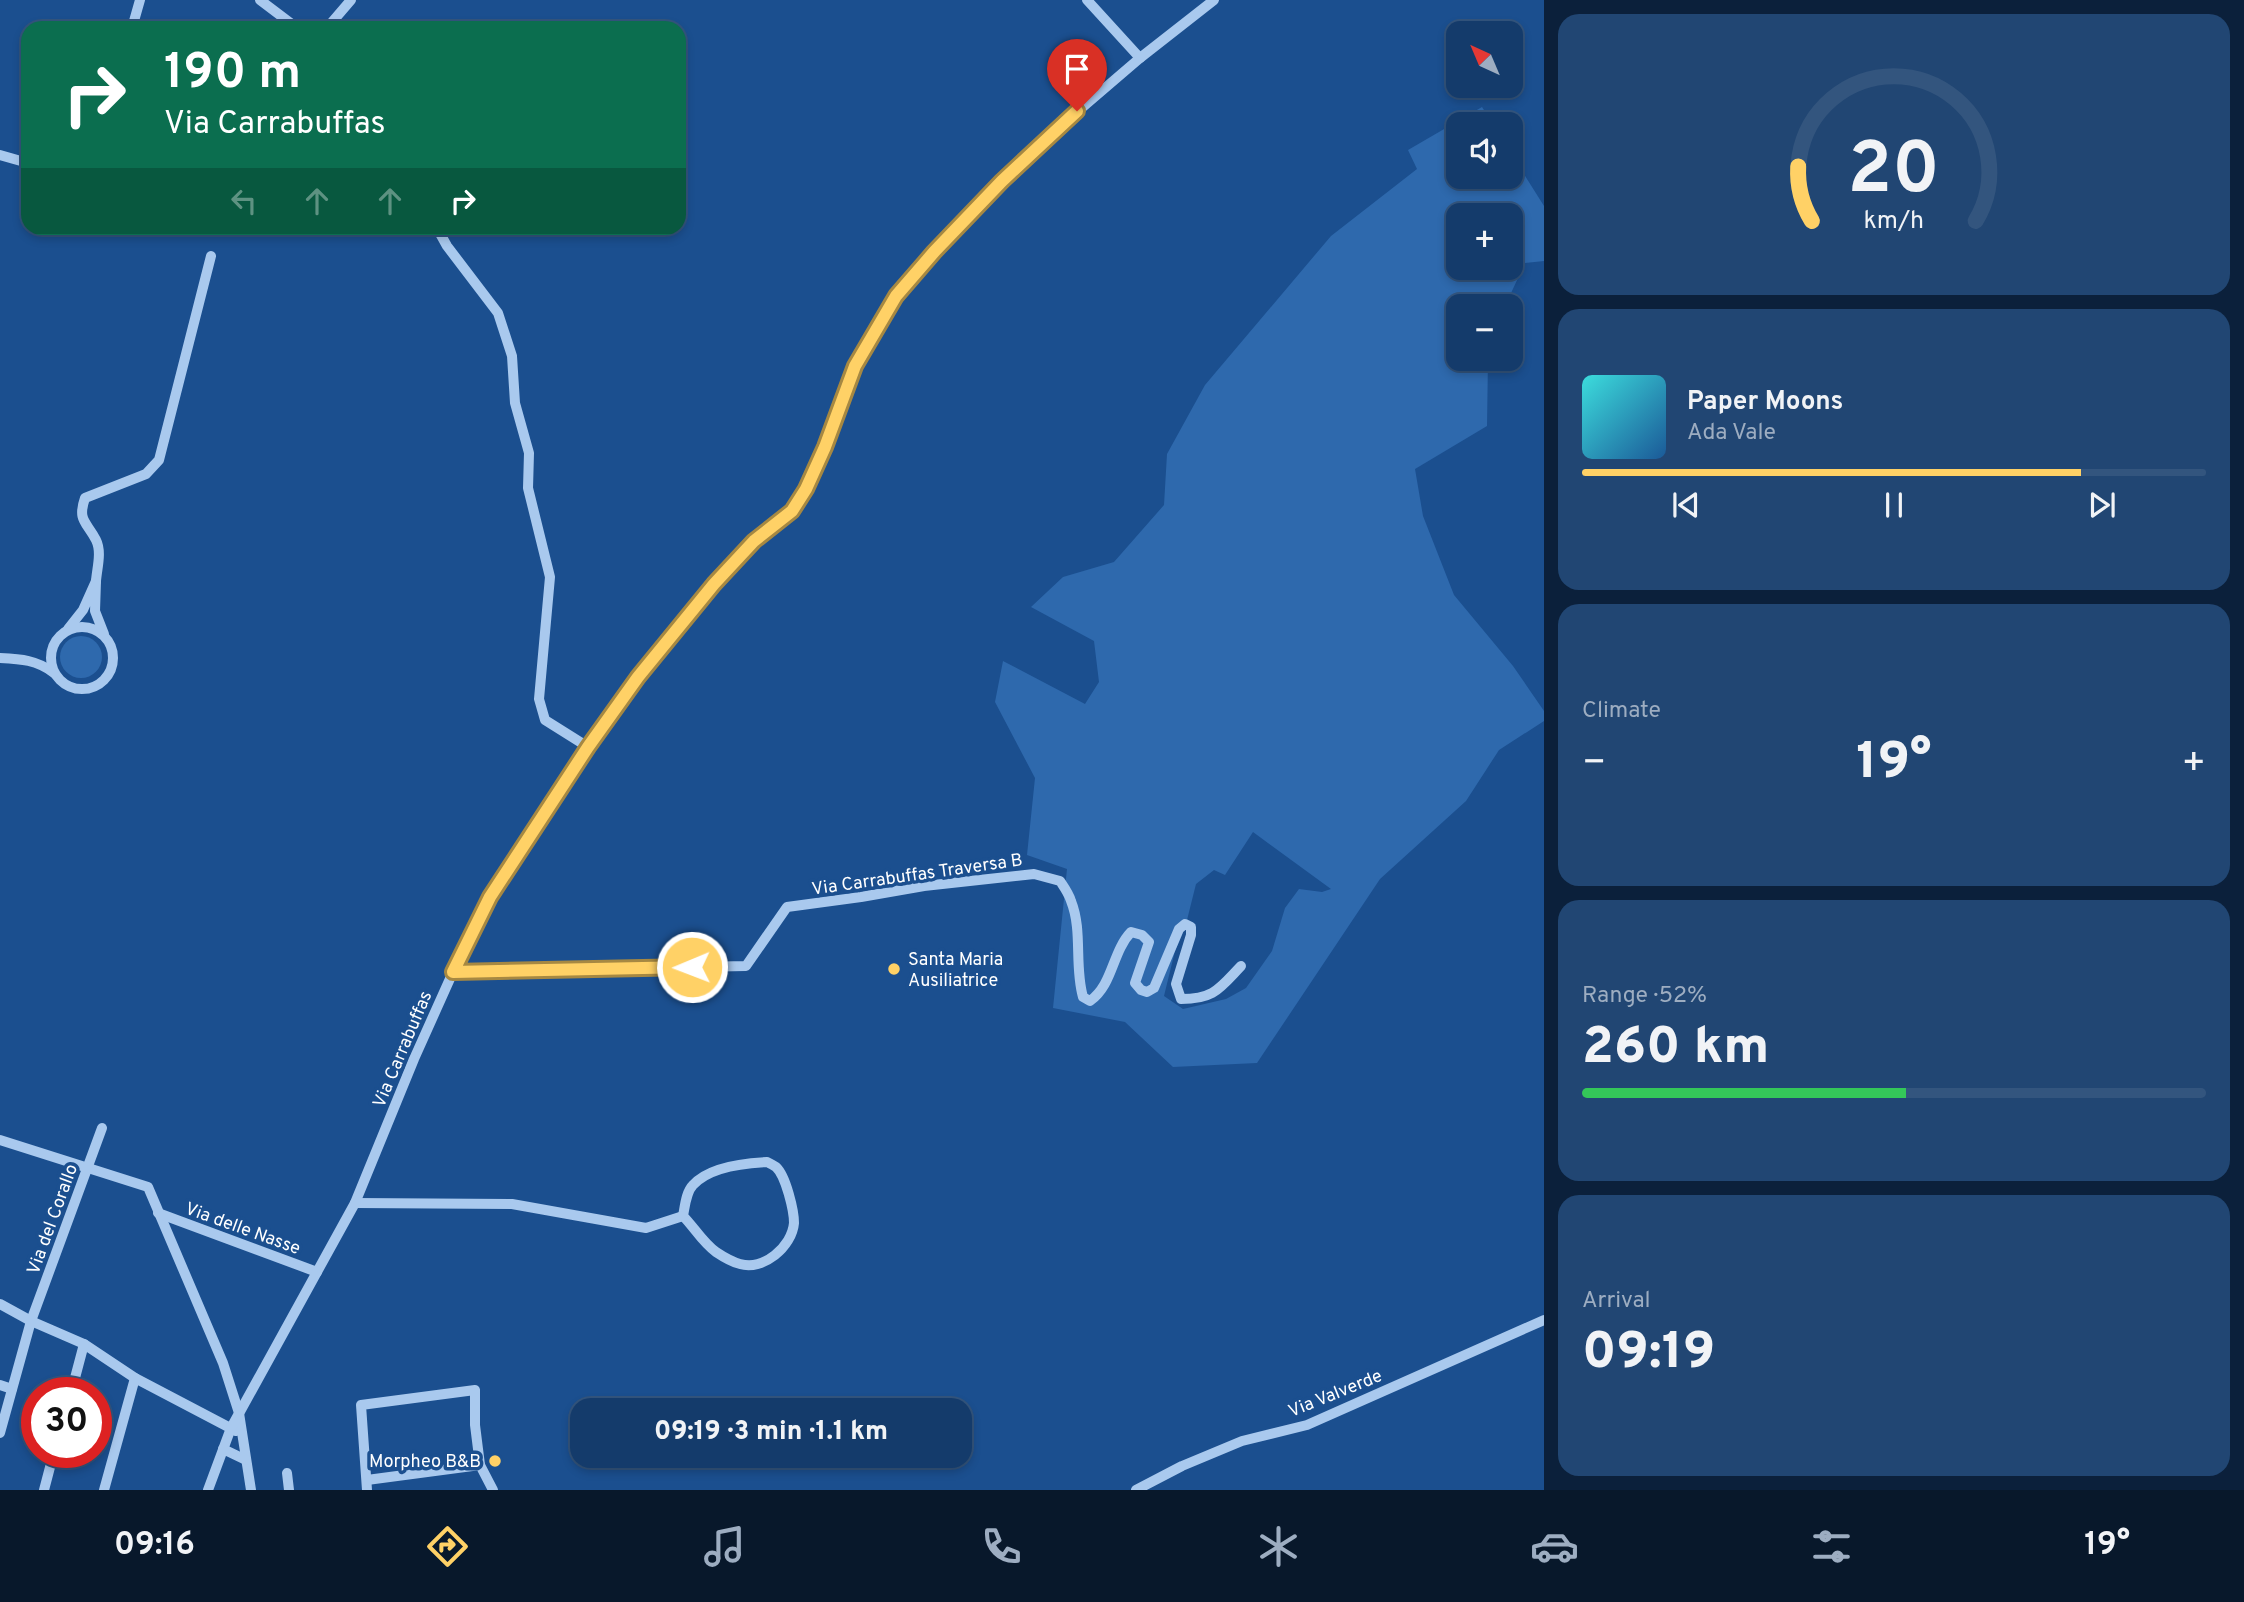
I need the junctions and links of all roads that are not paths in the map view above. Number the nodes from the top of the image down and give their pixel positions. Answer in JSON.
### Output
{"nodes":[{"id":1,"x":140,"y":0,"type":"edge"},
{"id":2,"x":260,"y":0,"type":"edge"},
{"id":3,"x":351,"y":0,"type":"edge"},
{"id":4,"x":1087,"y":0,"type":"edge"},
{"id":5,"x":1214,"y":0,"type":"edge"},
{"id":6,"x":134,"y":21,"type":"edge"},
{"id":7,"x":288,"y":21,"type":"edge"},
{"id":8,"x":333,"y":21,"type":"edge"},
{"id":9,"x":1140,"y":58,"type":"junction"},
{"id":10,"x":0,"y":155,"type":"edge"},
{"id":11,"x":21,"y":161,"type":"edge"},
{"id":12,"x":441,"y":235,"type":"edge"},
{"id":13,"x":211,"y":256,"type":"dead end"},
{"id":14,"x":96,"y":581,"type":"junction"},
{"id":15,"x":67,"y":631,"type":"junction"},
{"id":16,"x":104,"y":634,"type":"junction"},
{"id":17,"x":51,"y":652,"type":"junction"},
{"id":18,"x":0,"y":658,"type":"edge"},
{"id":19,"x":38,"y":663,"type":"junction"},
{"id":20,"x":54,"y":673,"type":"junction"},
{"id":21,"x":588,"y":747,"type":"junction"},
{"id":22,"x":1241,"y":966,"type":"dead end"},
{"id":23,"x":453,"y":972,"type":"junction"},
{"id":24,"x":102,"y":1128,"type":"dead end"},
{"id":25,"x":0,"y":1140,"type":"edge"},
{"id":26,"x":88,"y":1167,"type":"junction"},
{"id":27,"x":355,"y":1203,"type":"junction"},
{"id":28,"x":158,"y":1213,"type":"junction"},
{"id":29,"x":683,"y":1216,"type":"junction"},
{"id":30,"x":317,"y":1272,"type":"junction"},
{"id":31,"x":0,"y":1304,"type":"edge"},
{"id":32,"x":1544,"y":1320,"type":"edge"},
{"id":33,"x":31,"y":1321,"type":"junction"},
{"id":34,"x":84,"y":1344,"type":"junction"},
{"id":35,"x":75,"y":1377,"type":"edge"},
{"id":36,"x":135,"y":1378,"type":"junction"},
{"id":37,"x":0,"y":1385,"type":"edge"},
{"id":38,"x":12,"y":1389,"type":"junction"},
{"id":39,"x":239,"y":1413,"type":"junction"},
{"id":40,"x":231,"y":1428,"type":"junction"},
{"id":41,"x":0,"y":1433,"type":"edge"},
{"id":42,"x":242,"y":1434,"type":"junction"},
{"id":43,"x":223,"y":1449,"type":"junction"},
{"id":44,"x":246,"y":1460,"type":"junction"},
{"id":45,"x":480,"y":1465,"type":"junction"},
{"id":46,"x":50,"y":1468,"type":"edge"},
{"id":47,"x":287,"y":1473,"type":"dead end"},
{"id":48,"x":367,"y":1485,"type":"edge"},
{"id":49,"x":44,"y":1490,"type":"edge"},
{"id":50,"x":104,"y":1490,"type":"edge"},
{"id":51,"x":208,"y":1490,"type":"edge"},
{"id":52,"x":251,"y":1490,"type":"edge"},
{"id":53,"x":289,"y":1490,"type":"edge"},
{"id":54,"x":493,"y":1490,"type":"edge"},
{"id":55,"x":1136,"y":1490,"type":"edge"}],
"edges":[{"from":1,"to":6,"type":"street"},
{"from":2,"to":7,"type":"street"},
{"from":3,"to":8,"type":"street"},
{"from":4,"to":9,"type":"street"},
{"from":5,"to":9,"type":"street","name":"Via Carrabuffas"},
{"from":9,"to":21,"type":"street","name":"Via Carrabuffas"},
{"from":10,"to":11,"type":"street"},
{"from":12,"to":21,"type":"street"},
{"from":13,"to":14,"type":"street"},
{"from":14,"to":15,"type":"street"},
{"from":14,"to":16,"type":"street"},
{"from":15,"to":16,"type":"street"},
{"from":15,"to":17,"type":"street"},
{"from":16,"to":20,"type":"street"},
{"from":17,"to":19,"type":"street"},
{"from":17,"to":20,"type":"street"},
{"from":18,"to":19,"type":"street"},
{"from":19,"to":20,"type":"street"},
{"from":21,"to":23,"type":"street","name":"Via Carrabuffas"},
{"from":22,"to":23,"type":"street","name":"Via Carrabuffas Traversa B"},
{"from":23,"to":27,"type":"street","name":"Via Carrabuffas"},
{"from":24,"to":26,"type":"street","name":"Via del Corallo"},
{"from":25,"to":26,"type":"street"},
{"from":26,"to":28,"type":"street"},
{"from":26,"to":33,"type":"street","name":"Via del Corallo"},
{"from":27,"to":29,"type":"street"},
{"from":27,"to":30,"type":"street","name":"Via Carrabuffas"},
{"from":28,"to":30,"type":"street","name":"Via delle Nasse"},
{"from":28,"to":39,"type":"street"},
{"from":29,"to":29,"type":"street"},
{"from":30,"to":39,"type":"street","name":"Via Carrabuffas"},
{"from":31,"to":33,"type":"street"},
{"from":32,"to":55,"type":"street","name":"Via Valverde"},
{"from":33,"to":34,"type":"street"},
{"from":33,"to":38,"type":"street","name":"Via del Corallo"},
{"from":34,"to":35,"type":"street"},
{"from":34,"to":36,"type":"street"},
{"from":36,"to":40,"type":"street"},
{"from":36,"to":50,"type":"street"},
{"from":37,"to":38,"type":"street"},
{"from":38,"to":41,"type":"street","name":"Via del Corallo"},
{"from":39,"to":40,"type":"street","name":"Via Carrabuffas"},
{"from":39,"to":42,"type":"street"},
{"from":40,"to":42,"type":"street"},
{"from":40,"to":43,"type":"street","name":"Via Carrabuffas"},
{"from":42,"to":44,"type":"street"},
{"from":43,"to":44,"type":"street"},
{"from":43,"to":51,"type":"street"},
{"from":44,"to":52,"type":"street"},
{"from":45,"to":48,"type":"street"},
{"from":45,"to":48,"type":"street"},
{"from":45,"to":54,"type":"street"},
{"from":46,"to":49,"type":"street"},
{"from":47,"to":53,"type":"street"}]}
